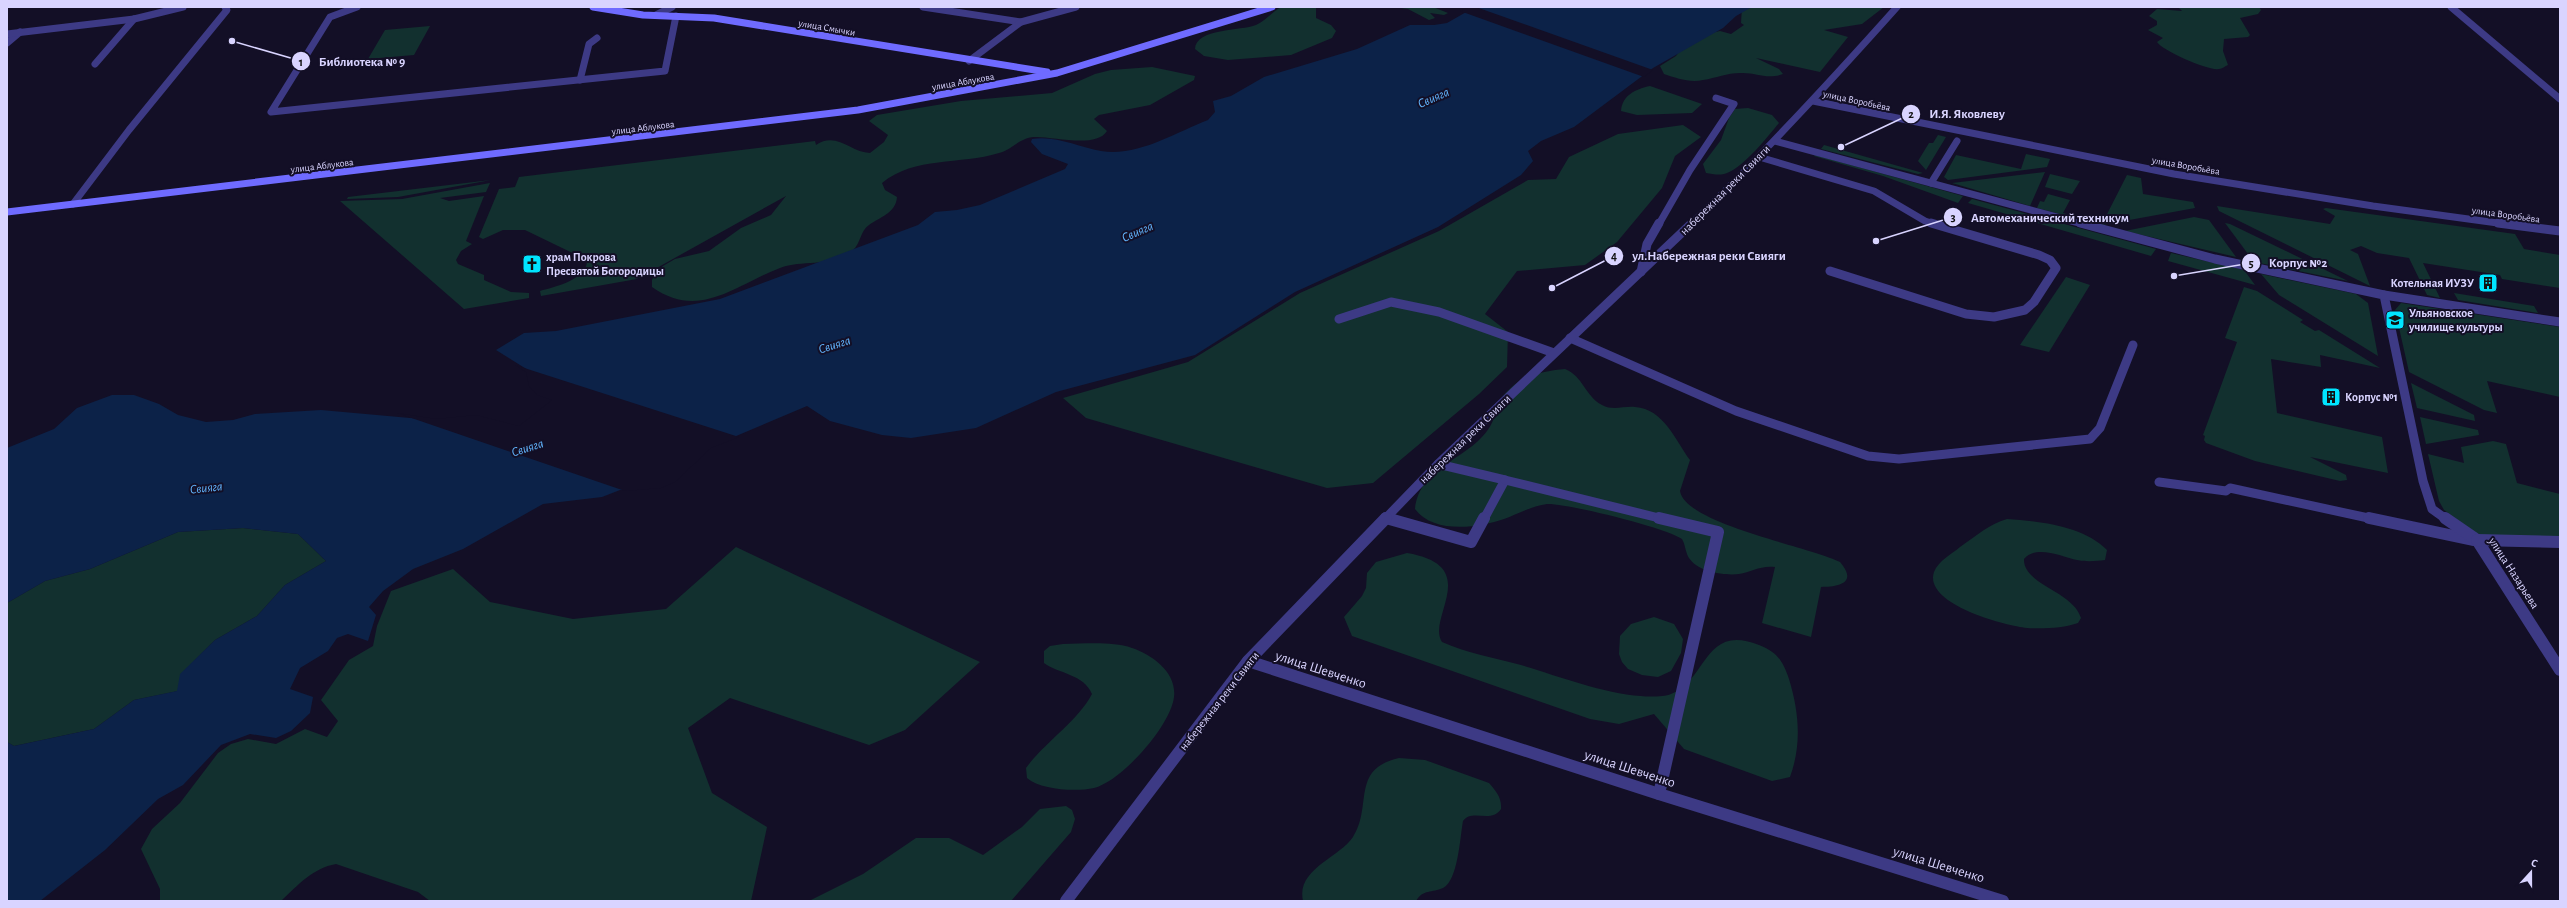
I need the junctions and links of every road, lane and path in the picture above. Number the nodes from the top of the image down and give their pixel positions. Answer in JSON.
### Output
{"nodes":[{"id":1,"x":183,"y":7,"type":"edge"},
{"id":2,"x":225,"y":7,"type":"edge"},
{"id":3,"x":357,"y":7,"type":"edge"},
{"id":4,"x":593,"y":7,"type":"edge"},
{"id":5,"x":672,"y":7,"type":"edge"},
{"id":6,"x":923,"y":7,"type":"edge"},
{"id":7,"x":1076,"y":7,"type":"edge"},
{"id":8,"x":1272,"y":7,"type":"edge"},
{"id":9,"x":1897,"y":7,"type":"edge"},
{"id":10,"x":2451,"y":7,"type":"edge"},
{"id":11,"x":656,"y":15,"type":"junction"},
{"id":12,"x":676,"y":16,"type":"junction"},
{"id":13,"x":134,"y":19,"type":"junction"},
{"id":14,"x":1021,"y":22,"type":"junction"},
{"id":15,"x":20,"y":32,"type":"junction"},
{"id":16,"x":7,"y":34,"type":"edge"},
{"id":17,"x":597,"y":38,"type":"dead end"},
{"id":18,"x":7,"y":43,"type":"edge"},
{"id":19,"x":969,"y":61,"type":"junction"},
{"id":20,"x":94,"y":64,"type":"dead end"},
{"id":21,"x":1057,"y":73,"type":"junction"},
{"id":22,"x":580,"y":80,"type":"junction"},
{"id":23,"x":1716,"y":98,"type":"dead end"},
{"id":24,"x":2560,"y":99,"type":"edge"},
{"id":25,"x":1813,"y":101,"type":"junction"},
{"id":26,"x":1957,"y":140,"type":"dead end"},
{"id":27,"x":1775,"y":141,"type":"junction"},
{"id":28,"x":1759,"y":157,"type":"junction"},
{"id":29,"x":1931,"y":183,"type":"junction"},
{"id":30,"x":73,"y":204,"type":"junction"},
{"id":31,"x":7,"y":212,"type":"edge"},
{"id":32,"x":2560,"y":231,"type":"edge"},
{"id":33,"x":1830,"y":271,"type":"dead end"},
{"id":34,"x":1641,"y":272,"type":"junction"},
{"id":35,"x":2384,"y":295,"type":"junction"},
{"id":36,"x":1339,"y":319,"type":"dead end"},
{"id":37,"x":2560,"y":322,"type":"edge"},
{"id":38,"x":1570,"y":338,"type":"junction"},
{"id":39,"x":2133,"y":346,"type":"dead end"},
{"id":40,"x":1554,"y":353,"type":"junction"},
{"id":41,"x":1438,"y":464,"type":"junction"},
{"id":42,"x":1505,"y":480,"type":"junction"},
{"id":43,"x":2159,"y":482,"type":"dead end"},
{"id":44,"x":1386,"y":518,"type":"junction"},
{"id":45,"x":2477,"y":540,"type":"junction"},
{"id":46,"x":2560,"y":542,"type":"edge"},
{"id":47,"x":1248,"y":661,"type":"junction"},
{"id":48,"x":2560,"y":670,"type":"edge"},
{"id":49,"x":1659,"y":794,"type":"junction"},
{"id":50,"x":1066,"y":901,"type":"edge"},
{"id":51,"x":2003,"y":901,"type":"edge"}],
"edges":[{"from":1,"to":13,"type":"street"},
{"from":2,"to":30,"type":"street"},
{"from":3,"to":22,"type":"street"},
{"from":4,"to":11,"type":"street","name":"улица Смычки"},
{"from":5,"to":11,"type":"street"},
{"from":6,"to":14,"type":"street"},
{"from":7,"to":14,"type":"street"},
{"from":8,"to":21,"type":"street","name":"улица Аблукова"},
{"from":9,"to":25,"type":"street","name":"набережная реки Свияги"},
{"from":10,"to":24,"type":"street"},
{"from":11,"to":12,"type":"street","name":"улица Смычки"},
{"from":12,"to":19,"type":"street","name":"улица Смычки"},
{"from":12,"to":22,"type":"street"},
{"from":13,"to":15,"type":"street"},
{"from":13,"to":20,"type":"street"},
{"from":14,"to":19,"type":"street"},
{"from":15,"to":16,"type":"street"},
{"from":15,"to":18,"type":"street"},
{"from":17,"to":22,"type":"street"},
{"from":19,"to":21,"type":"street","name":"улица Смычки"},
{"from":21,"to":30,"type":"street","name":"улица Аблукова"},
{"from":23,"to":34,"type":"street"},
{"from":25,"to":27,"type":"street","name":"набережная реки Свияги"},
{"from":25,"to":32,"type":"street","name":"улица Воробьёва"},
{"from":26,"to":29,"type":"street"},
{"from":27,"to":28,"type":"street","name":"набережная реки Свияги"},
{"from":27,"to":29,"type":"street"},
{"from":28,"to":33,"type":"street"},
{"from":28,"to":34,"type":"street","name":"набережная реки Свияги"},
{"from":29,"to":35,"type":"street"},
{"from":30,"to":31,"type":"street","name":"улица Аблукова"},
{"from":34,"to":38,"type":"street","name":"набережная реки Свияги"},
{"from":35,"to":37,"type":"street"},
{"from":35,"to":45,"type":"street"},
{"from":36,"to":40,"type":"street"},
{"from":38,"to":39,"type":"street"},
{"from":38,"to":40,"type":"street","name":"набережная реки Свияги"},
{"from":40,"to":41,"type":"street","name":"набережная реки Свияги"},
{"from":41,"to":42,"type":"street"},
{"from":41,"to":44,"type":"street","name":"набережная реки Свияги"},
{"from":42,"to":44,"type":"street"},
{"from":42,"to":49,"type":"street"},
{"from":43,"to":45,"type":"street"},
{"from":44,"to":47,"type":"street","name":"набережная реки Свияги"},
{"from":45,"to":46,"type":"street","name":"улица Назарьева"},
{"from":45,"to":48,"type":"street","name":"улица Назарьева"},
{"from":47,"to":49,"type":"street","name":"улица Шевченко"},
{"from":47,"to":50,"type":"street","name":"набережная реки Свияги"},
{"from":49,"to":51,"type":"street","name":"улица Шевченко"}]}
